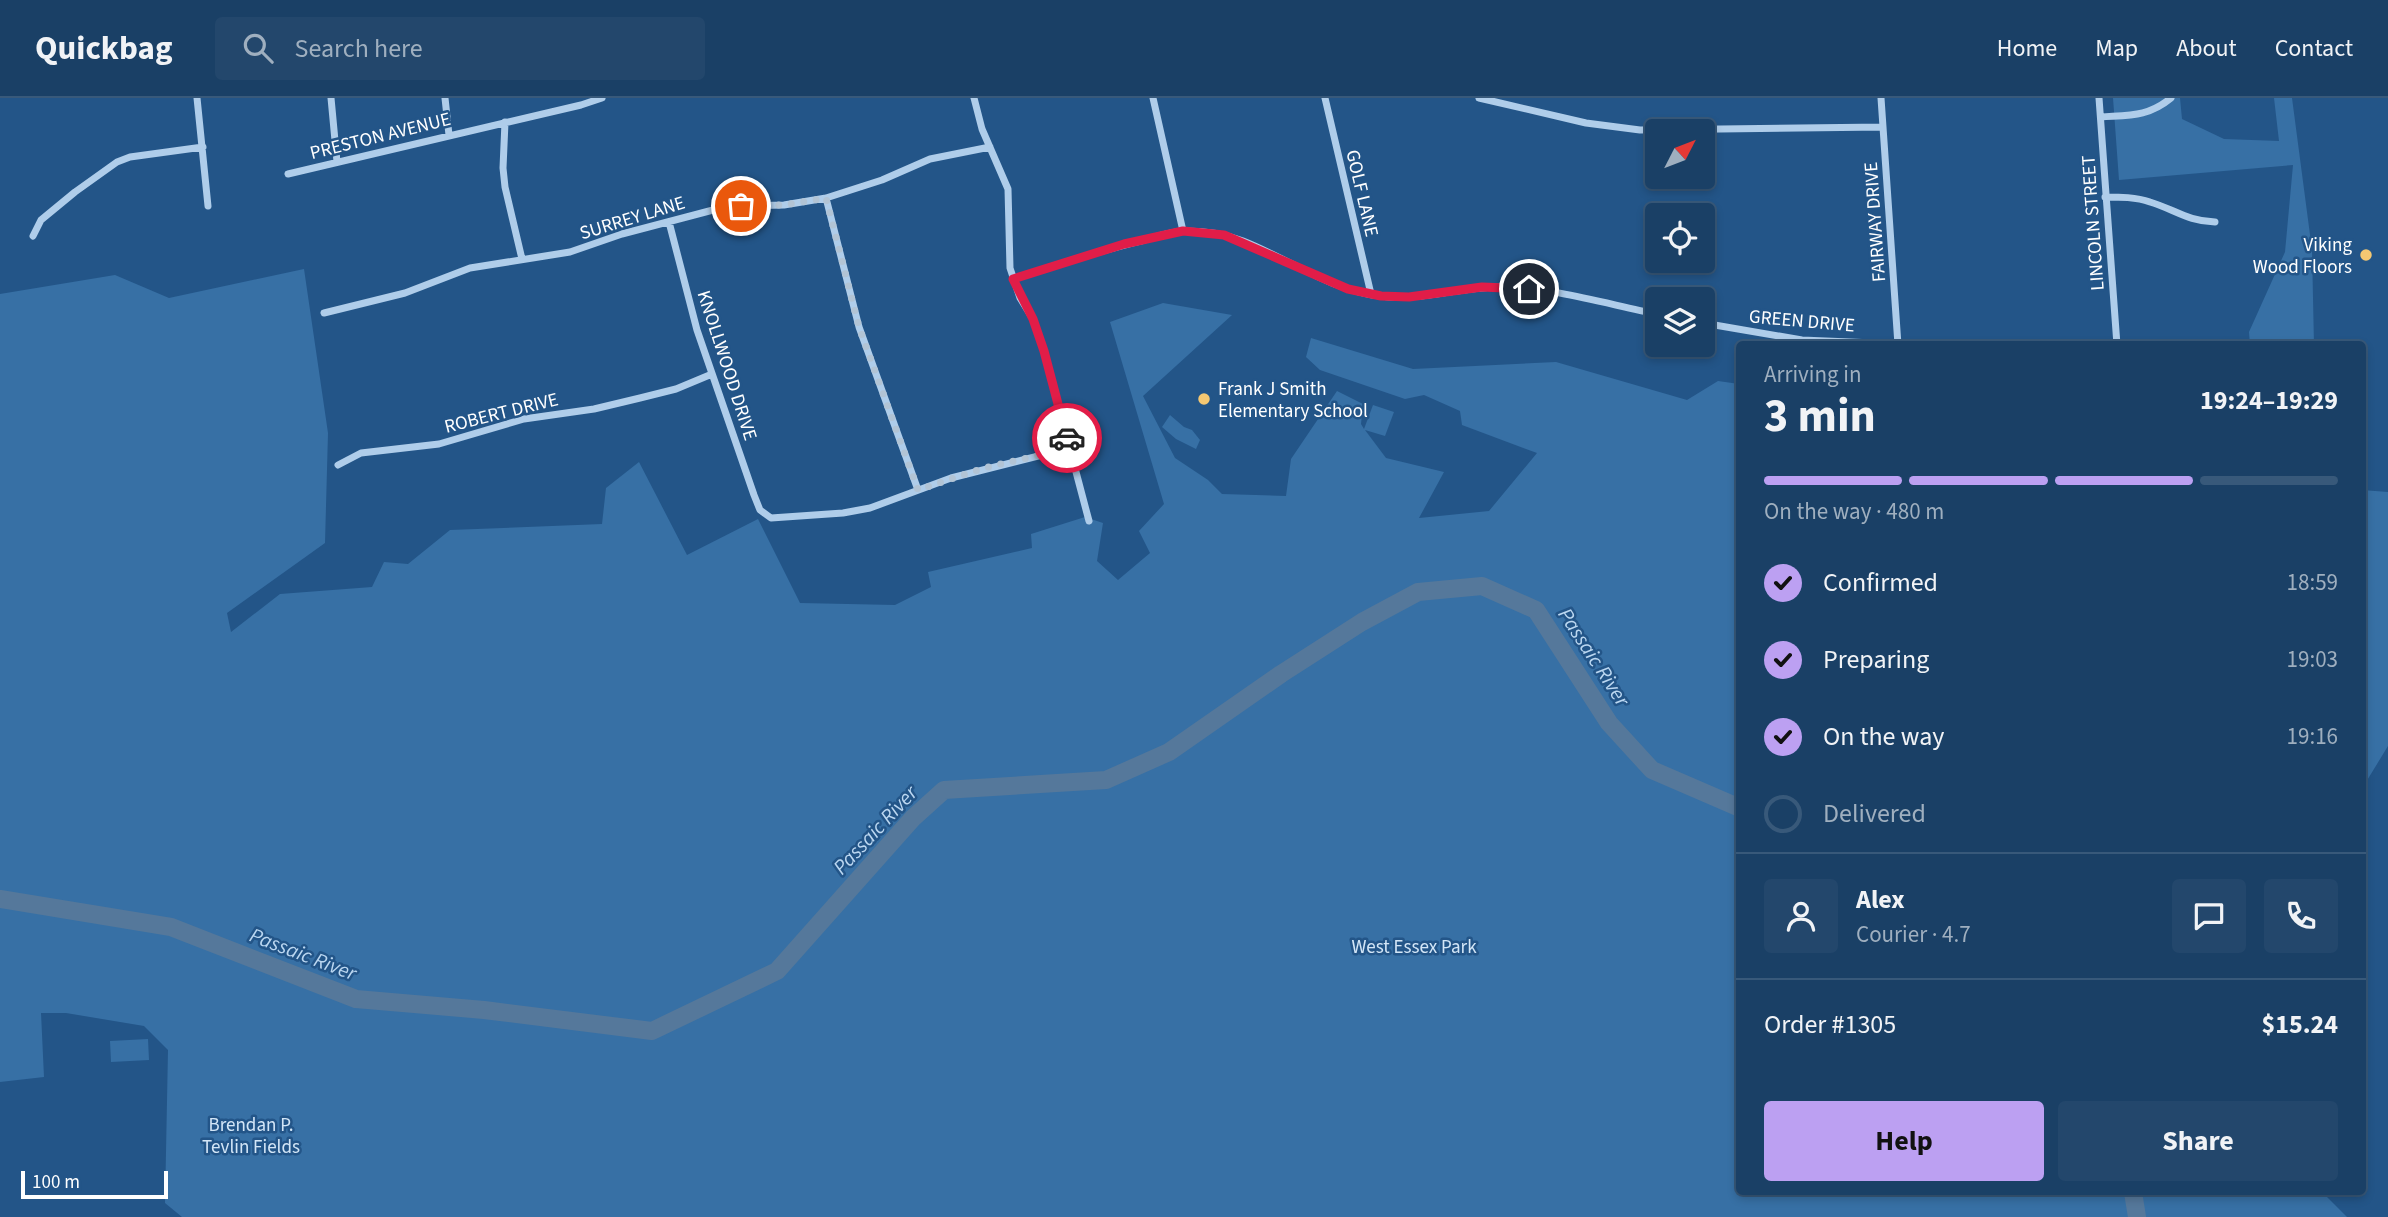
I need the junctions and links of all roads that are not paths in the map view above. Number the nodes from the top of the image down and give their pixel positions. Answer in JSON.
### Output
{"nodes":[{"id":1,"x":197,"y":98,"type":"edge"},
{"id":2,"x":331,"y":98,"type":"edge"},
{"id":3,"x":445,"y":98,"type":"edge"},
{"id":4,"x":602,"y":98,"type":"edge"},
{"id":5,"x":974,"y":98,"type":"edge"},
{"id":6,"x":1153,"y":98,"type":"edge"},
{"id":7,"x":1325,"y":98,"type":"edge"},
{"id":8,"x":1479,"y":98,"type":"edge"},
{"id":9,"x":1881,"y":98,"type":"edge"},
{"id":10,"x":2099,"y":98,"type":"edge"},
{"id":11,"x":2171,"y":98,"type":"edge"},
{"id":12,"x":2101,"y":117,"type":"junction"},
{"id":13,"x":505,"y":122,"type":"junction"},
{"id":14,"x":1883,"y":127,"type":"junction"},
{"id":15,"x":449,"y":135,"type":"junction"},
{"id":16,"x":202,"y":147,"type":"junction"},
{"id":17,"x":990,"y":147,"type":"junction"},
{"id":18,"x":337,"y":162,"type":"junction"},
{"id":19,"x":288,"y":174,"type":"dead end"},
{"id":20,"x":2105,"y":197,"type":"junction"},
{"id":21,"x":826,"y":198,"type":"junction"},
{"id":22,"x":208,"y":206,"type":"dead end"},
{"id":23,"x":669,"y":222,"type":"junction"},
{"id":24,"x":2215,"y":222,"type":"dead end"},
{"id":25,"x":1183,"y":231,"type":"junction"},
{"id":26,"x":33,"y":236,"type":"dead end"},
{"id":27,"x":522,"y":259,"type":"junction"},
{"id":28,"x":1013,"y":279,"type":"junction"},
{"id":29,"x":1371,"y":294,"type":"junction"},
{"id":30,"x":1645,"y":312,"type":"edge"},
{"id":31,"x":324,"y":313,"type":"dead end"},
{"id":32,"x":1715,"y":325,"type":"edge"},
{"id":33,"x":1826,"y":341,"type":"edge"},
{"id":34,"x":1898,"y":341,"type":"edge"},
{"id":35,"x":2117,"y":341,"type":"edge"},
{"id":36,"x":712,"y":374,"type":"junction"},
{"id":37,"x":1070,"y":448,"type":"junction"},
{"id":38,"x":338,"y":465,"type":"dead end"},
{"id":39,"x":918,"y":490,"type":"junction"},
{"id":40,"x":1089,"y":521,"type":"dead end"}],
"edges":[{"from":1,"to":16,"type":"street"},
{"from":2,"to":18,"type":"street"},
{"from":3,"to":15,"type":"street"},
{"from":4,"to":13,"type":"street","name":"PRESTON AVENUE"},
{"from":5,"to":17,"type":"street"},
{"from":6,"to":25,"type":"street"},
{"from":7,"to":29,"type":"street","name":"GOLF LANE"},
{"from":8,"to":14,"type":"street"},
{"from":9,"to":14,"type":"street","name":"FAIRWAY DRIVE"},
{"from":10,"to":12,"type":"street","name":"LINCOLN STREET"},
{"from":11,"to":12,"type":"street"},
{"from":12,"to":20,"type":"street","name":"LINCOLN STREET"},
{"from":13,"to":15,"type":"street","name":"PRESTON AVENUE"},
{"from":13,"to":27,"type":"street"},
{"from":14,"to":34,"type":"street","name":"FAIRWAY DRIVE"},
{"from":15,"to":18,"type":"street","name":"PRESTON AVENUE"},
{"from":16,"to":22,"type":"street"},
{"from":16,"to":26,"type":"street"},
{"from":17,"to":21,"type":"street","name":"SURREY LANE"},
{"from":17,"to":28,"type":"street"},
{"from":18,"to":19,"type":"street","name":"PRESTON AVENUE"},
{"from":20,"to":24,"type":"street"},
{"from":20,"to":35,"type":"street","name":"LINCOLN STREET"},
{"from":21,"to":23,"type":"street","name":"SURREY LANE"},
{"from":21,"to":39,"type":"street"},
{"from":23,"to":27,"type":"street","name":"SURREY LANE"},
{"from":23,"to":36,"type":"street","name":"KNOLLWOOD DRIVE"},
{"from":25,"to":28,"type":"street"},
{"from":25,"to":29,"type":"street"},
{"from":27,"to":31,"type":"street","name":"SURREY LANE"},
{"from":28,"to":37,"type":"street"},
{"from":29,"to":30,"type":"street"},
{"from":32,"to":33,"type":"street","name":"GREEN DRIVE"},
{"from":36,"to":38,"type":"street","name":"ROBERT DRIVE"},
{"from":36,"to":39,"type":"street","name":"KNOLLWOOD DRIVE"},
{"from":37,"to":39,"type":"street"},
{"from":37,"to":40,"type":"street"}]}
